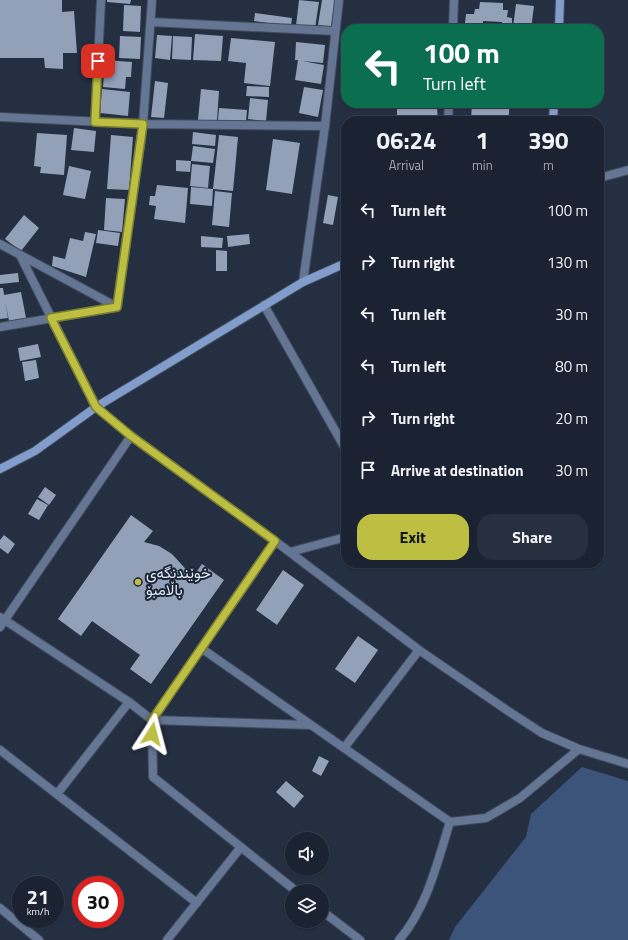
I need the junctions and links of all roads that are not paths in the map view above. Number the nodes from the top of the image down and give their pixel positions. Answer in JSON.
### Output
{"nodes":[{"id":1,"x":101,"y":0,"type":"edge"},
{"id":2,"x":152,"y":0,"type":"edge"},
{"id":3,"x":339,"y":0,"type":"edge"},
{"id":4,"x":454,"y":0,"type":"edge"},
{"id":5,"x":560,"y":0,"type":"edge"},
{"id":6,"x":151,"y":22,"type":"junction"},
{"id":7,"x":452,"y":24,"type":"edge"},
{"id":8,"x":558,"y":24,"type":"edge"},
{"id":9,"x":336,"y":31,"type":"junction"},
{"id":10,"x":0,"y":117,"type":"edge"},
{"id":11,"x":95,"y":122,"type":"junction"},
{"id":12,"x":143,"y":124,"type":"junction"},
{"id":13,"x":325,"y":126,"type":"junction"},
{"id":14,"x":628,"y":170,"type":"edge"},
{"id":15,"x":604,"y":177,"type":"edge"},
{"id":16,"x":2,"y":246,"type":"edge"},
{"id":17,"x":20,"y":255,"type":"junction"},
{"id":18,"x":341,"y":265,"type":"edge"},
{"id":19,"x":303,"y":282,"type":"junction"},
{"id":20,"x":264,"y":305,"type":"junction"},
{"id":21,"x":117,"y":307,"type":"junction"},
{"id":22,"x":51,"y":318,"type":"junction"},
{"id":23,"x":0,"y":327,"type":"edge"},
{"id":24,"x":96,"y":407,"type":"junction"},
{"id":25,"x":131,"y":436,"type":"junction"},
{"id":26,"x":341,"y":441,"type":"edge"},
{"id":27,"x":0,"y":470,"type":"edge"},
{"id":28,"x":341,"y":538,"type":"edge"},
{"id":29,"x":275,"y":541,"type":"junction"},
{"id":30,"x":290,"y":552,"type":"junction"},
{"id":31,"x":3,"y":619,"type":"edge"},
{"id":32,"x":0,"y":628,"type":"edge"},
{"id":33,"x":201,"y":648,"type":"junction"},
{"id":34,"x":419,"y":650,"type":"junction"},
{"id":35,"x":129,"y":702,"type":"junction"},
{"id":36,"x":152,"y":720,"type":"junction"},
{"id":37,"x":312,"y":725,"type":"junction"},
{"id":38,"x":344,"y":748,"type":"junction"},
{"id":39,"x":579,"y":749,"type":"junction"},
{"id":40,"x":0,"y":750,"type":"edge"},
{"id":41,"x":628,"y":764,"type":"edge"},
{"id":42,"x":57,"y":794,"type":"junction"},
{"id":43,"x":450,"y":822,"type":"junction"},
{"id":44,"x":241,"y":847,"type":"junction"},
{"id":45,"x":287,"y":884,"type":"edge"},
{"id":46,"x":197,"y":903,"type":"junction"},
{"id":47,"x":0,"y":908,"type":"edge"},
{"id":48,"x":329,"y":916,"type":"edge"},
{"id":49,"x":39,"y":940,"type":"edge"},
{"id":50,"x":167,"y":940,"type":"edge"},
{"id":51,"x":360,"y":940,"type":"edge"},
{"id":52,"x":399,"y":940,"type":"edge"}],
"edges":[{"from":1,"to":11,"type":"street"},
{"from":2,"to":6,"type":"street"},
{"from":3,"to":9,"type":"street"},
{"from":4,"to":7,"type":"street"},
{"from":5,"to":8,"type":"street"},
{"from":6,"to":9,"type":"street"},
{"from":6,"to":12,"type":"street"},
{"from":9,"to":13,"type":"street"},
{"from":10,"to":11,"type":"street"},
{"from":11,"to":12,"type":"street"},
{"from":12,"to":13,"type":"street"},
{"from":12,"to":21,"type":"street"},
{"from":13,"to":19,"type":"street"},
{"from":14,"to":15,"type":"street"},
{"from":16,"to":17,"type":"street"},
{"from":17,"to":21,"type":"street"},
{"from":17,"to":22,"type":"street"},
{"from":18,"to":19,"type":"street"},
{"from":19,"to":20,"type":"street"},
{"from":20,"to":24,"type":"street"},
{"from":20,"to":26,"type":"street"},
{"from":21,"to":22,"type":"street"},
{"from":22,"to":23,"type":"street"},
{"from":22,"to":24,"type":"street"},
{"from":24,"to":25,"type":"street"},
{"from":24,"to":27,"type":"street"},
{"from":25,"to":29,"type":"street"},
{"from":25,"to":31,"type":"street"},
{"from":28,"to":30,"type":"street"},
{"from":29,"to":30,"type":"street"},
{"from":29,"to":33,"type":"street"},
{"from":30,"to":34,"type":"street"},
{"from":31,"to":32,"type":"street"},
{"from":31,"to":35,"type":"street"},
{"from":33,"to":36,"type":"street"},
{"from":33,"to":37,"type":"street"},
{"from":34,"to":38,"type":"street"},
{"from":34,"to":39,"type":"street"},
{"from":35,"to":36,"type":"street"},
{"from":35,"to":42,"type":"street"},
{"from":36,"to":37,"type":"street"},
{"from":36,"to":44,"type":"street"},
{"from":37,"to":38,"type":"street"},
{"from":38,"to":43,"type":"street"},
{"from":39,"to":41,"type":"street"},
{"from":39,"to":43,"type":"street"},
{"from":40,"to":42,"type":"street"},
{"from":42,"to":46,"type":"street"},
{"from":43,"to":52,"type":"street"},
{"from":44,"to":45,"type":"street"},
{"from":44,"to":46,"type":"street"},
{"from":46,"to":50,"type":"street"},
{"from":47,"to":49,"type":"street"},
{"from":48,"to":51,"type":"street"}]}
